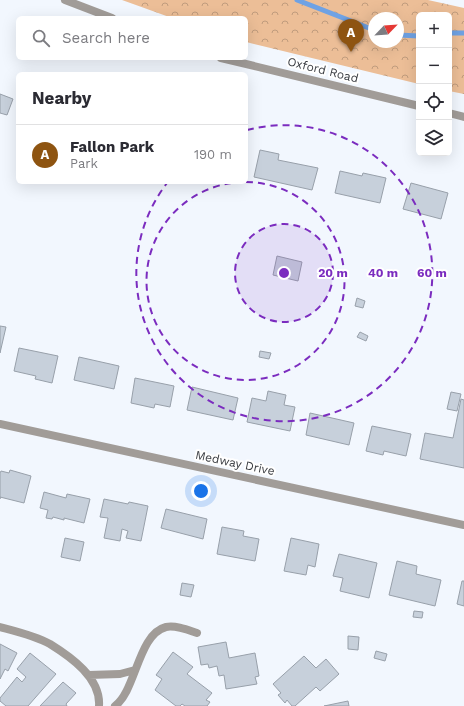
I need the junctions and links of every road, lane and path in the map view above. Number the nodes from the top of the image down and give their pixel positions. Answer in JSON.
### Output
{"nodes":[{"id":1,"x":65,"y":0,"type":"edge"},
{"id":2,"x":107,"y":16,"type":"edge"},
{"id":3,"x":229,"y":60,"type":"edge"},
{"id":4,"x":416,"y":105,"type":"edge"},
{"id":5,"x":452,"y":115,"type":"edge"},
{"id":6,"x":464,"y":117,"type":"edge"},
{"id":7,"x":0,"y":424,"type":"edge"},
{"id":8,"x":464,"y":525,"type":"edge"},
{"id":9,"x":0,"y":627,"type":"edge"},
{"id":10,"x":197,"y":633,"type":"dead end"},
{"id":11,"x":135,"y":670,"type":"junction"},
{"id":12,"x":89,"y":675,"type":"junction"},
{"id":13,"x":99,"y":706,"type":"edge"},
{"id":14,"x":115,"y":706,"type":"edge"}],
"edges":[{"from":1,"to":2,"type":"street"},
{"from":3,"to":4,"type":"street","name":"Oxford Road"},
{"from":5,"to":6,"type":"street"},
{"from":7,"to":8,"type":"street","name":"Medway Drive"},
{"from":9,"to":12,"type":"street"},
{"from":10,"to":11,"type":"street"},
{"from":11,"to":12,"type":"street"},
{"from":11,"to":14,"type":"street"},
{"from":12,"to":13,"type":"street"}]}
